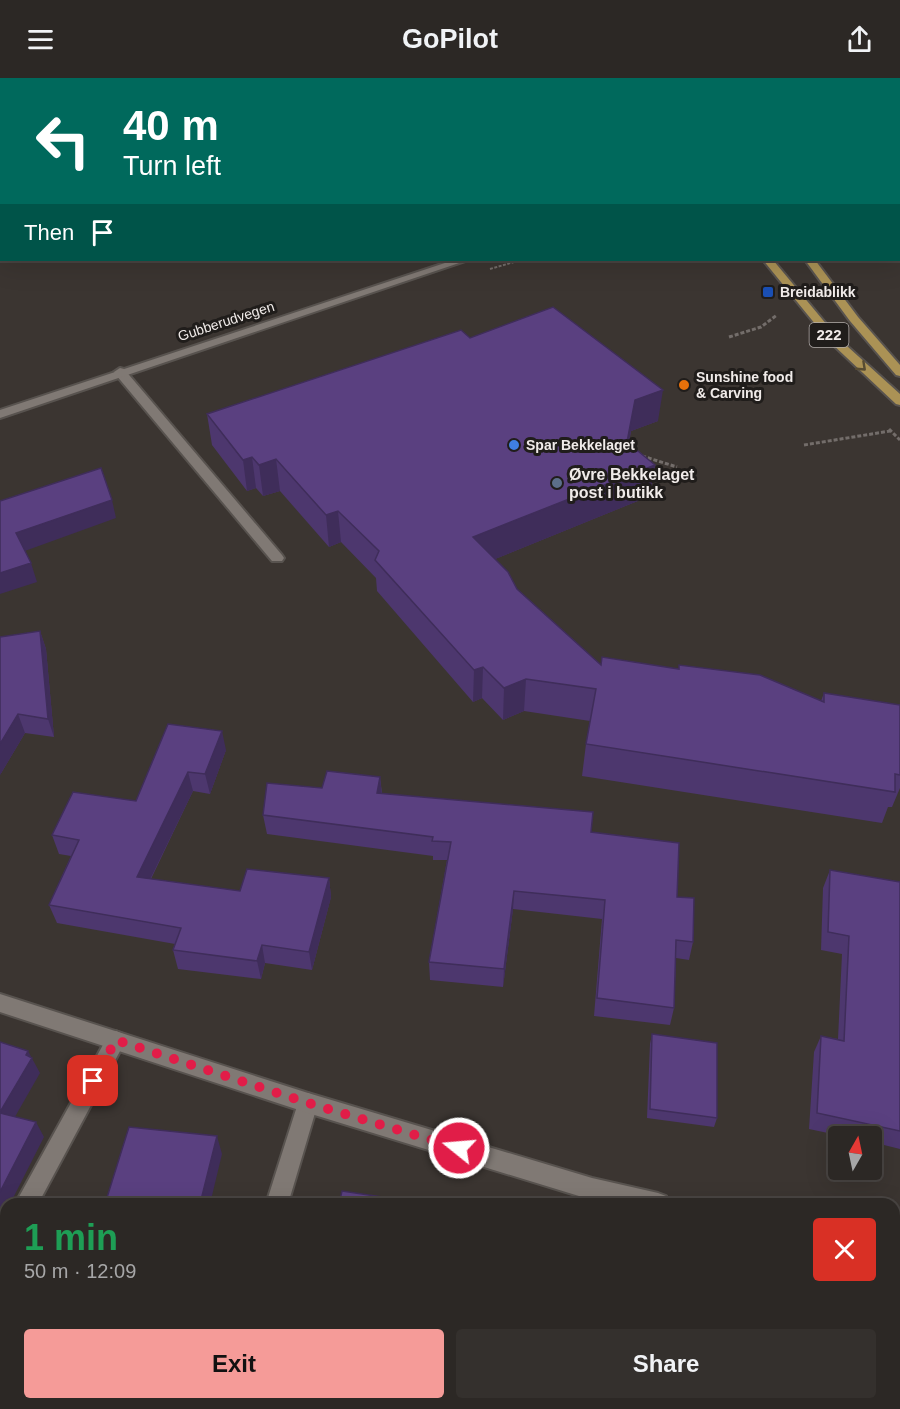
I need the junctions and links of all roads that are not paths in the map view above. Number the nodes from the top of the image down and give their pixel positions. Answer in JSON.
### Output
{"nodes":[{"id":1,"x":460,"y":261,"type":"edge"},
{"id":2,"x":769,"y":261,"type":"edge"},
{"id":3,"x":811,"y":261,"type":"edge"},
{"id":4,"x":120,"y":372,"type":"junction"},
{"id":5,"x":900,"y":372,"type":"edge"},
{"id":6,"x":900,"y":401,"type":"edge"},
{"id":7,"x":0,"y":414,"type":"edge"},
{"id":8,"x":277,"y":558,"type":"dead end"},
{"id":9,"x":0,"y":1003,"type":"edge"},
{"id":10,"x":116,"y":1040,"type":"junction"},
{"id":11,"x":308,"y":1103,"type":"junction"},
{"id":12,"x":592,"y":1197,"type":"edge"},
{"id":13,"x":29,"y":1198,"type":"edge"},
{"id":14,"x":279,"y":1198,"type":"edge"}],
"edges":[{"from":1,"to":4,"type":"main road","name":"Gubberudvegen"},
{"from":2,"to":6,"type":"main road","number":"222","one_way":true},
{"from":3,"to":5,"type":"main road","number":"222"},
{"from":4,"to":7,"type":"main road","name":"Gubberudvegen"},
{"from":4,"to":8,"type":"main road"},
{"from":9,"to":10,"type":"main road"},
{"from":10,"to":11,"type":"main road"},
{"from":10,"to":13,"type":"main road"},
{"from":11,"to":12,"type":"main road"},
{"from":11,"to":14,"type":"main road"}]}
